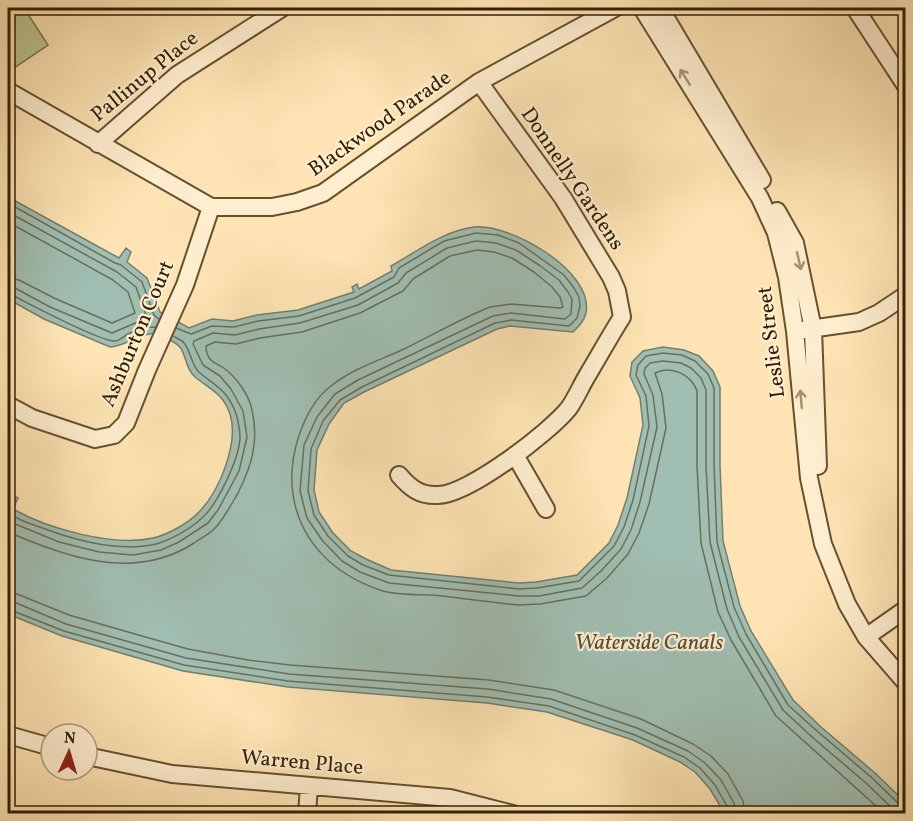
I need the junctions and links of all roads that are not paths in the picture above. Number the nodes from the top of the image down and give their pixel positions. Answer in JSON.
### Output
{"nodes":[{"id":1,"x":282,"y":8,"type":"edge"},
{"id":2,"x":605,"y":8,"type":"edge"},
{"id":3,"x":615,"y":8,"type":"edge"},
{"id":4,"x":642,"y":8,"type":"edge"},
{"id":5,"x":660,"y":8,"type":"edge"},
{"id":6,"x":855,"y":8,"type":"edge"},
{"id":7,"x":578,"y":27,"type":"junction"},
{"id":8,"x":903,"y":75,"type":"edge"},
{"id":9,"x":479,"y":82,"type":"junction"},
{"id":10,"x":8,"y":92,"type":"edge"},
{"id":11,"x":98,"y":144,"type":"junction"},
{"id":12,"x":211,"y":207,"type":"junction"},
{"id":13,"x":906,"y":296,"type":"edge"},
{"id":14,"x":813,"y":329,"type":"junction"},
{"id":15,"x":795,"y":331,"type":"junction"},
{"id":16,"x":8,"y":405,"type":"edge"},
{"id":17,"x":515,"y":455,"type":"junction"},
{"id":18,"x":399,"y":475,"type":"dead end"},
{"id":19,"x":546,"y":509,"type":"dead end"},
{"id":20,"x":906,"y":609,"type":"edge"},
{"id":21,"x":870,"y":634,"type":"junction"},
{"id":22,"x":906,"y":670,"type":"edge"},
{"id":23,"x":906,"y":683,"type":"edge"},
{"id":24,"x":12,"y":736,"type":"dead end"},
{"id":25,"x":39,"y":744,"type":"edge"},
{"id":26,"x":99,"y":759,"type":"edge"},
{"id":27,"x":309,"y":786,"type":"junction"},
{"id":28,"x":307,"y":813,"type":"edge"},
{"id":29,"x":513,"y":813,"type":"edge"}],
"edges":[{"from":1,"to":11,"type":"street","name":"Pallinup Place"},
{"from":2,"to":7,"type":"street","name":"Blackwood Parade"},
{"from":3,"to":7,"type":"street","name":"Blackwood Parade"},
{"from":15,"to":4,"type":"street","name":"Leslie Street","one_way":true},
{"from":5,"to":14,"type":"street","name":"Leslie Street","one_way":true},
{"from":6,"to":8,"type":"street"},
{"from":7,"to":9,"type":"street","name":"Blackwood Parade"},
{"from":9,"to":12,"type":"street","name":"Blackwood Parade"},
{"from":9,"to":17,"type":"street","name":"Donnelly Gardens"},
{"from":10,"to":11,"type":"street","name":"Blackwood Parade"},
{"from":11,"to":12,"type":"street","name":"Blackwood Parade"},
{"from":12,"to":16,"type":"street","name":"Ashburton Court"},
{"from":13,"to":14,"type":"street"},
{"from":14,"to":15,"type":"street"},
{"from":14,"to":21,"type":"street","name":"Leslie Street"},
{"from":21,"to":15,"type":"street","name":"Leslie Street","one_way":true},
{"from":17,"to":18,"type":"street","name":"Donnelly Gardens"},
{"from":17,"to":19,"type":"street"},
{"from":20,"to":21,"type":"street"},
{"from":21,"to":22,"type":"street","name":"Leslie Street"},
{"from":21,"to":23,"type":"street","name":"Leslie Street"},
{"from":24,"to":25,"type":"street"},
{"from":26,"to":27,"type":"street","name":"Warren Place"},
{"from":27,"to":28,"type":"street"},
{"from":27,"to":29,"type":"street","name":"Warren Place"}]}
